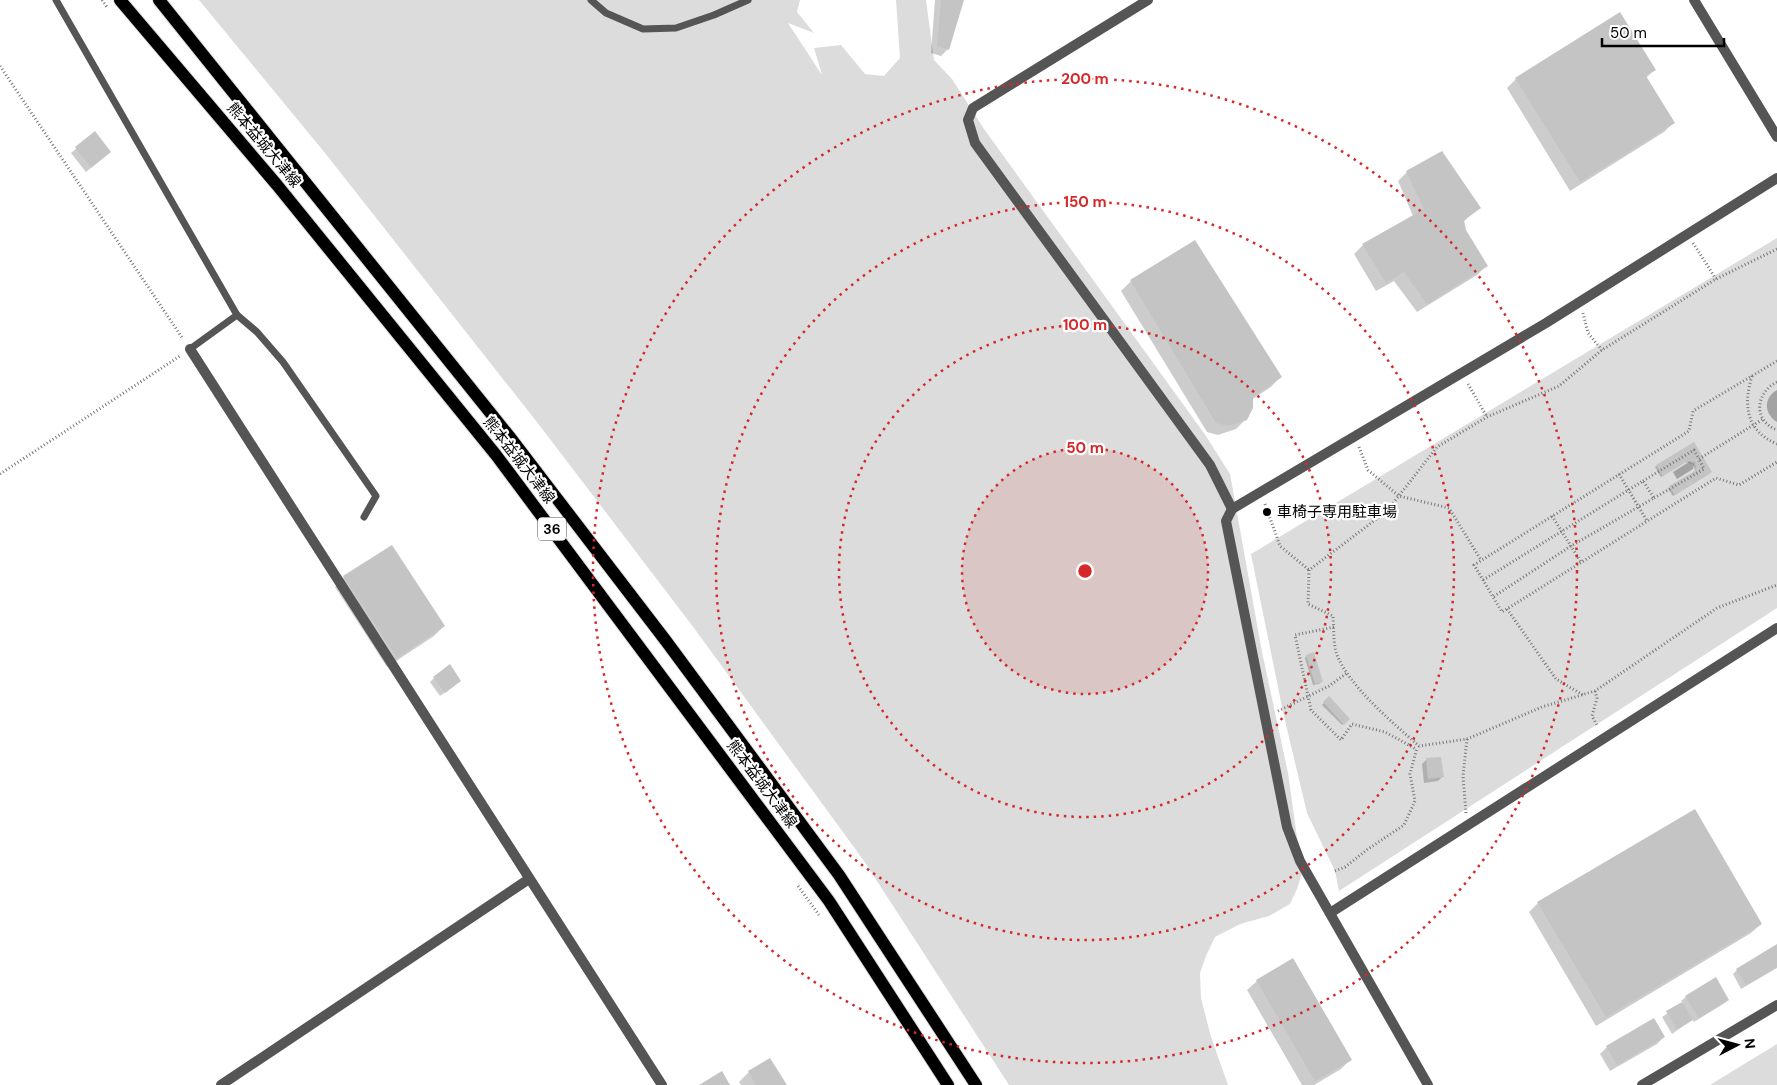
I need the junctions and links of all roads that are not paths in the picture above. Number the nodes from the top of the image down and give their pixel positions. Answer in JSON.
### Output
{"nodes":[{"id":1,"x":56,"y":0,"type":"edge"},
{"id":2,"x":120,"y":0,"type":"edge"},
{"id":3,"x":159,"y":0,"type":"edge"},
{"id":4,"x":591,"y":0,"type":"edge"},
{"id":5,"x":748,"y":0,"type":"edge"},
{"id":6,"x":1148,"y":0,"type":"edge"},
{"id":7,"x":1694,"y":0,"type":"edge"},
{"id":8,"x":1777,"y":137,"type":"edge"},
{"id":9,"x":1777,"y":178,"type":"edge"},
{"id":10,"x":237,"y":315,"type":"junction"},
{"id":11,"x":190,"y":349,"type":"joint"},
{"id":12,"x":1232,"y":509,"type":"junction"},
{"id":13,"x":364,"y":517,"type":"dead end"},
{"id":14,"x":1777,"y":628,"type":"edge"},
{"id":15,"x":529,"y":879,"type":"junction"},
{"id":16,"x":1330,"y":913,"type":"junction"},
{"id":17,"x":1777,"y":1005,"type":"edge"},
{"id":18,"x":221,"y":1085,"type":"edge"},
{"id":19,"x":662,"y":1085,"type":"edge"},
{"id":20,"x":948,"y":1085,"type":"edge"},
{"id":21,"x":976,"y":1085,"type":"edge"},
{"id":22,"x":1428,"y":1085,"type":"edge"},
{"id":23,"x":1642,"y":1085,"type":"edge"}],
"edges":[{"from":1,"to":10,"type":"lane"},
{"from":2,"to":20,"type":"main road","name":"熊本益城大津線","number":"36"},
{"from":3,"to":21,"type":"main road","name":"熊本益城大津線","number":"36"},
{"from":4,"to":5,"type":"lane"},
{"from":6,"to":12,"type":"street"},
{"from":7,"to":8,"type":"street"},
{"from":9,"to":12,"type":"street"},
{"from":10,"to":11,"type":"lane"},
{"from":10,"to":13,"type":"lane"},
{"from":11,"to":15,"type":"street"},
{"from":12,"to":16,"type":"street"},
{"from":14,"to":16,"type":"street"},
{"from":15,"to":18,"type":"street"},
{"from":15,"to":19,"type":"street"},
{"from":16,"to":22,"type":"street"},
{"from":17,"to":23,"type":"street"}]}
